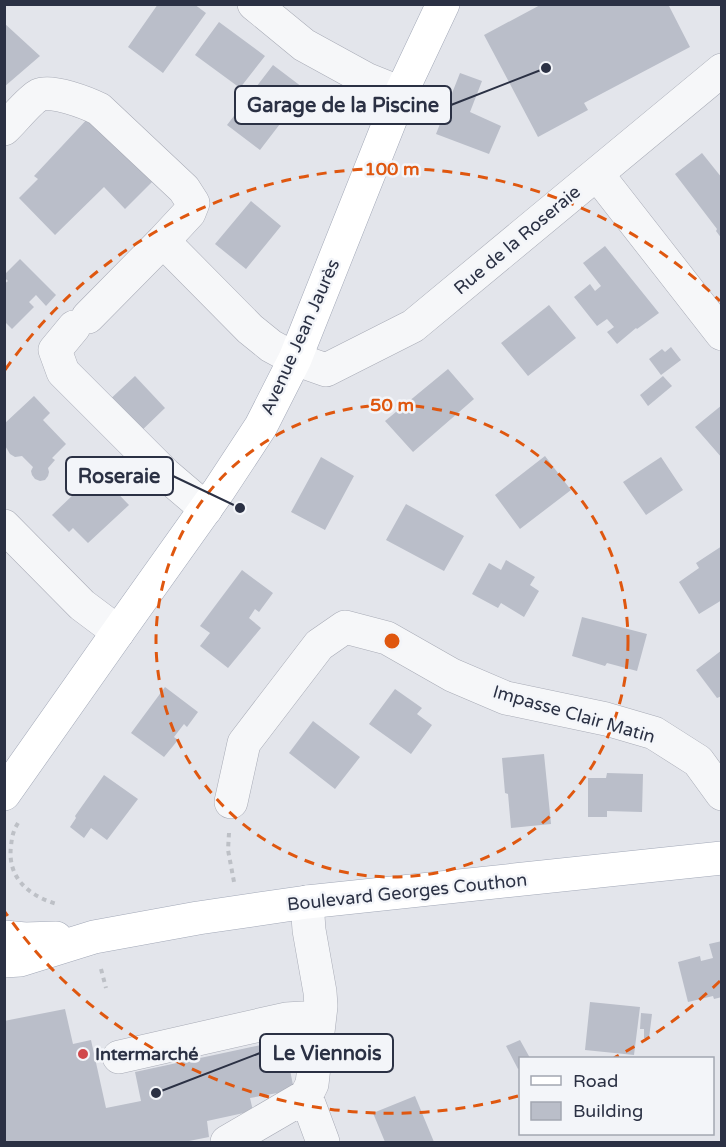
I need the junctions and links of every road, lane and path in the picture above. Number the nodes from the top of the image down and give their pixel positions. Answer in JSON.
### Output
{"nodes":[{"id":1,"x":254,"y":4,"type":"edge"},
{"id":2,"x":443,"y":4,"type":"edge"},
{"id":3,"x":722,"y":70,"type":"edge"},
{"id":4,"x":401,"y":93,"type":"junction"},
{"id":5,"x":4,"y":129,"type":"edge"},
{"id":6,"x":597,"y":174,"type":"junction"},
{"id":7,"x":163,"y":241,"type":"junction"},
{"id":8,"x":722,"y":334,"type":"edge"},
{"id":9,"x":295,"y":359,"type":"junction"},
{"id":10,"x":206,"y":509,"type":"junction"},
{"id":11,"x":4,"y":526,"type":"edge"},
{"id":12,"x":118,"y":632,"type":"junction"},
{"id":13,"x":722,"y":794,"type":"edge"},
{"id":14,"x":8,"y":799,"type":"edge"},
{"id":15,"x":231,"y":802,"type":"dead end"},
{"id":16,"x":228,"y":850,"type":"dead end"},
{"id":17,"x":722,"y":858,"type":"edge"},
{"id":18,"x":225,"y":884,"type":"dead end"},
{"id":19,"x":306,"y":902,"type":"junction"},
{"id":20,"x":60,"y":905,"type":"dead end"},
{"id":21,"x":10,"y":940,"type":"edge"},
{"id":22,"x":97,"y":950,"type":"junction"},
{"id":23,"x":106,"y":988,"type":"dead end"},
{"id":24,"x":319,"y":1017,"type":"junction"},
{"id":25,"x":119,"y":1057,"type":"dead end"},
{"id":26,"x":306,"y":1096,"type":"junction"},
{"id":27,"x":227,"y":1143,"type":"edge"},
{"id":28,"x":323,"y":1143,"type":"edge"}],
"edges":[{"from":1,"to":4,"type":"street"},
{"from":2,"to":4,"type":"main road","name":"Avenue Jean Jaurès"},
{"from":3,"to":6,"type":"street","name":"Rue de la Roseraie"},
{"from":4,"to":9,"type":"main road","name":"Avenue Jean Jaurès"},
{"from":5,"to":7,"type":"street"},
{"from":6,"to":8,"type":"street"},
{"from":6,"to":9,"type":"street","name":"Rue de la Roseraie"},
{"from":7,"to":9,"type":"street","name":"Rue de la Roseraie"},
{"from":7,"to":10,"type":"street"},
{"from":9,"to":10,"type":"main road","name":"Avenue Jean Jaurès"},
{"from":10,"to":12,"type":"main road","name":"Avenue Jean Jaurès"},
{"from":11,"to":12,"type":"street"},
{"from":12,"to":14,"type":"main road","name":"Avenue Jean Jaurès"},
{"from":13,"to":15,"type":"street","name":"Impasse Clair Matin"},
{"from":14,"to":20,"type":"path"},
{"from":16,"to":18,"type":"path"},
{"from":17,"to":19,"type":"main road","name":"Boulevard Georges Couthon"},
{"from":19,"to":22,"type":"main road","name":"Boulevard Georges Couthon"},
{"from":19,"to":24,"type":"street"},
{"from":21,"to":22,"type":"main road","name":"Boulevard Georges Couthon"},
{"from":22,"to":23,"type":"path"},
{"from":24,"to":25,"type":"street"},
{"from":24,"to":26,"type":"street"},
{"from":26,"to":27,"type":"street"},
{"from":26,"to":28,"type":"street"}]}
